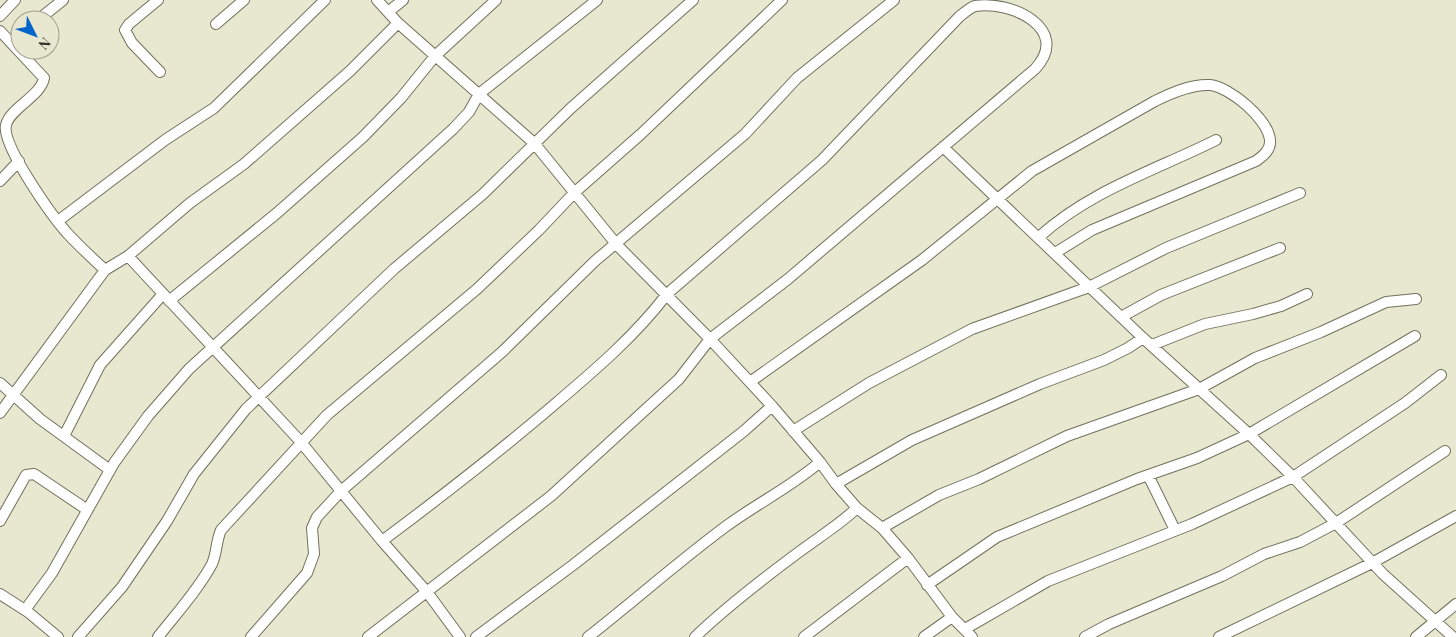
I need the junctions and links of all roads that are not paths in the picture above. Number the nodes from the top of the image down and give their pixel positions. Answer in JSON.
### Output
{"nodes":[{"id":1,"x":15,"y":0,"type":"edge"},
{"id":2,"x":63,"y":0,"type":"edge"},
{"id":3,"x":158,"y":0,"type":"edge"},
{"id":4,"x":244,"y":0,"type":"edge"},
{"id":5,"x":325,"y":0,"type":"edge"},
{"id":6,"x":376,"y":0,"type":"edge"},
{"id":7,"x":403,"y":0,"type":"edge"},
{"id":8,"x":496,"y":0,"type":"edge"},
{"id":9,"x":597,"y":0,"type":"edge"},
{"id":10,"x":693,"y":0,"type":"edge"},
{"id":11,"x":782,"y":0,"type":"edge"},
{"id":12,"x":894,"y":0,"type":"edge"},
{"id":13,"x":50,"y":10,"type":"edge"},
{"id":14,"x":388,"y":12,"type":"junction"},
{"id":15,"x":0,"y":16,"type":"edge"},
{"id":16,"x":398,"y":23,"type":"junction"},
{"id":17,"x":216,"y":24,"type":"dead end"},
{"id":18,"x":0,"y":31,"type":"edge"},
{"id":19,"x":10,"y":41,"type":"edge"},
{"id":20,"x":435,"y":56,"type":"junction"},
{"id":21,"x":28,"y":60,"type":"edge"},
{"id":22,"x":160,"y":72,"type":"dead end"},
{"id":23,"x":479,"y":94,"type":"junction"},
{"id":24,"x":3,"y":125,"type":"edge"},
{"id":25,"x":1216,"y":140,"type":"dead end"},
{"id":26,"x":534,"y":143,"type":"junction"},
{"id":27,"x":943,"y":147,"type":"junction"},
{"id":28,"x":18,"y":161,"type":"junction"},
{"id":29,"x":0,"y":181,"type":"edge"},
{"id":30,"x":574,"y":193,"type":"junction"},
{"id":31,"x":1300,"y":193,"type":"dead end"},
{"id":32,"x":998,"y":199,"type":"junction"},
{"id":33,"x":58,"y":221,"type":"junction"},
{"id":34,"x":1039,"y":237,"type":"junction"},
{"id":35,"x":617,"y":245,"type":"junction"},
{"id":36,"x":1280,"y":248,"type":"dead end"},
{"id":37,"x":1054,"y":253,"type":"junction"},
{"id":38,"x":128,"y":256,"type":"junction"},
{"id":39,"x":105,"y":270,"type":"junction"},
{"id":40,"x":1089,"y":286,"type":"junction"},
{"id":41,"x":667,"y":294,"type":"junction"},
{"id":42,"x":1307,"y":294,"type":"dead end"},
{"id":43,"x":166,"y":298,"type":"junction"},
{"id":44,"x":1416,"y":299,"type":"dead end"},
{"id":45,"x":1121,"y":317,"type":"junction"},
{"id":46,"x":1415,"y":336,"type":"dead end"},
{"id":47,"x":1143,"y":338,"type":"junction"},
{"id":48,"x":710,"y":339,"type":"junction"},
{"id":49,"x":1152,"y":345,"type":"junction"},
{"id":50,"x":211,"y":346,"type":"junction"},
{"id":51,"x":1441,"y":375,"type":"dead end"},
{"id":52,"x":750,"y":382,"type":"junction"},
{"id":53,"x":0,"y":383,"type":"edge"},
{"id":54,"x":1199,"y":389,"type":"junction"},
{"id":55,"x":13,"y":394,"type":"junction"},
{"id":56,"x":258,"y":396,"type":"junction"},
{"id":57,"x":772,"y":406,"type":"junction"},
{"id":58,"x":0,"y":413,"type":"edge"},
{"id":59,"x":793,"y":431,"type":"junction"},
{"id":60,"x":1249,"y":434,"type":"junction"},
{"id":61,"x":64,"y":436,"type":"junction"},
{"id":62,"x":300,"y":441,"type":"junction"},
{"id":63,"x":1445,"y":451,"type":"dead end"},
{"id":64,"x":820,"y":462,"type":"junction"},
{"id":65,"x":110,"y":470,"type":"junction"},
{"id":66,"x":1148,"y":475,"type":"junction"},
{"id":67,"x":1293,"y":477,"type":"junction"},
{"id":68,"x":836,"y":484,"type":"junction"},
{"id":69,"x":341,"y":491,"type":"junction"},
{"id":70,"x":857,"y":508,"type":"junction"},
{"id":71,"x":86,"y":510,"type":"junction"},
{"id":72,"x":1456,"y":516,"type":"edge"},
{"id":73,"x":0,"y":521,"type":"edge"},
{"id":74,"x":1336,"y":523,"type":"junction"},
{"id":75,"x":882,"y":528,"type":"junction"},
{"id":76,"x":1175,"y":530,"type":"junction"},
{"id":77,"x":382,"y":542,"type":"junction"},
{"id":78,"x":908,"y":558,"type":"junction"},
{"id":79,"x":1372,"y":563,"type":"junction"},
{"id":80,"x":927,"y":585,"type":"junction"},
{"id":81,"x":427,"y":592,"type":"junction"},
{"id":82,"x":0,"y":594,"type":"edge"},
{"id":83,"x":1456,"y":604,"type":"edge"},
{"id":84,"x":25,"y":610,"type":"junction"},
{"id":85,"x":952,"y":617,"type":"junction"},
{"id":86,"x":1434,"y":620,"type":"junction"},
{"id":87,"x":965,"y":629,"type":"junction"},
{"id":88,"x":52,"y":635,"type":"edge"},
{"id":89,"x":78,"y":637,"type":"edge"},
{"id":90,"x":158,"y":637,"type":"edge"},
{"id":91,"x":251,"y":637,"type":"edge"},
{"id":92,"x":368,"y":637,"type":"edge"},
{"id":93,"x":460,"y":637,"type":"edge"},
{"id":94,"x":476,"y":637,"type":"edge"},
{"id":95,"x":588,"y":637,"type":"edge"},
{"id":96,"x":695,"y":637,"type":"edge"},
{"id":97,"x":804,"y":637,"type":"edge"},
{"id":98,"x":924,"y":637,"type":"edge"},
{"id":99,"x":972,"y":637,"type":"edge"},
{"id":100,"x":1085,"y":637,"type":"edge"},
{"id":101,"x":1219,"y":637,"type":"edge"},
{"id":102,"x":1416,"y":637,"type":"edge"},
{"id":103,"x":1453,"y":637,"type":"edge"}],
"edges":[{"from":1,"to":15,"type":"street"},
{"from":2,"to":13,"type":"street"},
{"from":3,"to":22,"type":"street"},
{"from":4,"to":17,"type":"street"},
{"from":5,"to":33,"type":"street"},
{"from":6,"to":14,"type":"street"},
{"from":7,"to":14,"type":"street"},
{"from":8,"to":20,"type":"street"},
{"from":9,"to":23,"type":"street"},
{"from":10,"to":26,"type":"street"},
{"from":11,"to":30,"type":"street"},
{"from":12,"to":35,"type":"street"},
{"from":14,"to":16,"type":"street"},
{"from":16,"to":20,"type":"street"},
{"from":16,"to":38,"type":"street"},
{"from":18,"to":19,"type":"street"},
{"from":20,"to":23,"type":"street"},
{"from":20,"to":43,"type":"street"},
{"from":21,"to":24,"type":"street"},
{"from":23,"to":26,"type":"street"},
{"from":23,"to":50,"type":"street"},
{"from":24,"to":28,"type":"street"},
{"from":25,"to":34,"type":"street"},
{"from":26,"to":30,"type":"street"},
{"from":26,"to":56,"type":"street"},
{"from":27,"to":32,"type":"street"},
{"from":27,"to":41,"type":"street"},
{"from":27,"to":48,"type":"street"},
{"from":28,"to":29,"type":"street"},
{"from":28,"to":33,"type":"street"},
{"from":30,"to":35,"type":"street"},
{"from":30,"to":62,"type":"street"},
{"from":31,"to":40,"type":"street"},
{"from":32,"to":34,"type":"street"},
{"from":32,"to":37,"type":"street"},
{"from":32,"to":52,"type":"street"},
{"from":33,"to":39,"type":"street"},
{"from":34,"to":37,"type":"street"},
{"from":35,"to":41,"type":"street"},
{"from":35,"to":69,"type":"street"},
{"from":36,"to":45,"type":"street"},
{"from":37,"to":40,"type":"street"},
{"from":38,"to":39,"type":"street"},
{"from":38,"to":43,"type":"street"},
{"from":39,"to":55,"type":"street"},
{"from":40,"to":45,"type":"street"},
{"from":40,"to":59,"type":"street"},
{"from":41,"to":48,"type":"street"},
{"from":41,"to":77,"type":"street"},
{"from":42,"to":49,"type":"street"},
{"from":43,"to":50,"type":"street"},
{"from":43,"to":61,"type":"street"},
{"from":44,"to":54,"type":"street"},
{"from":45,"to":47,"type":"street"},
{"from":46,"to":60,"type":"street"},
{"from":47,"to":49,"type":"street"},
{"from":47,"to":68,"type":"street"},
{"from":48,"to":52,"type":"street"},
{"from":48,"to":81,"type":"street"},
{"from":49,"to":54,"type":"street"},
{"from":50,"to":56,"type":"street"},
{"from":50,"to":65,"type":"street"},
{"from":51,"to":67,"type":"street"},
{"from":52,"to":57,"type":"street"},
{"from":53,"to":55,"type":"street"},
{"from":54,"to":60,"type":"street"},
{"from":54,"to":75,"type":"street"},
{"from":55,"to":58,"type":"street"},
{"from":55,"to":61,"type":"street"},
{"from":56,"to":62,"type":"street"},
{"from":56,"to":89,"type":"street"},
{"from":57,"to":59,"type":"street"},
{"from":57,"to":94,"type":"street"},
{"from":59,"to":64,"type":"street"},
{"from":60,"to":66,"type":"street"},
{"from":60,"to":67,"type":"street"},
{"from":61,"to":65,"type":"street"},
{"from":62,"to":69,"type":"street"},
{"from":62,"to":90,"type":"street"},
{"from":63,"to":74,"type":"street"},
{"from":64,"to":68,"type":"street"},
{"from":64,"to":95,"type":"street"},
{"from":65,"to":71,"type":"street"},
{"from":66,"to":76,"type":"street"},
{"from":66,"to":80,"type":"street"},
{"from":67,"to":74,"type":"street"},
{"from":67,"to":76,"type":"street"},
{"from":68,"to":70,"type":"street"},
{"from":69,"to":77,"type":"street"},
{"from":69,"to":91,"type":"street"},
{"from":70,"to":75,"type":"street"},
{"from":70,"to":96,"type":"street"},
{"from":71,"to":73,"type":"street"},
{"from":71,"to":84,"type":"street"},
{"from":72,"to":79,"type":"street"},
{"from":74,"to":79,"type":"street"},
{"from":74,"to":100,"type":"street"},
{"from":75,"to":78,"type":"street"},
{"from":76,"to":87,"type":"street"},
{"from":77,"to":81,"type":"street"},
{"from":78,"to":80,"type":"street"},
{"from":78,"to":97,"type":"street"},
{"from":79,"to":86,"type":"street"},
{"from":79,"to":101,"type":"street"},
{"from":80,"to":85,"type":"street"},
{"from":81,"to":92,"type":"street"},
{"from":81,"to":93,"type":"street"},
{"from":82,"to":84,"type":"street"},
{"from":83,"to":86,"type":"street"},
{"from":84,"to":88,"type":"street"},
{"from":85,"to":87,"type":"street"},
{"from":85,"to":98,"type":"street"},
{"from":86,"to":102,"type":"street"},
{"from":86,"to":103,"type":"street"},
{"from":87,"to":99,"type":"street"}]}
